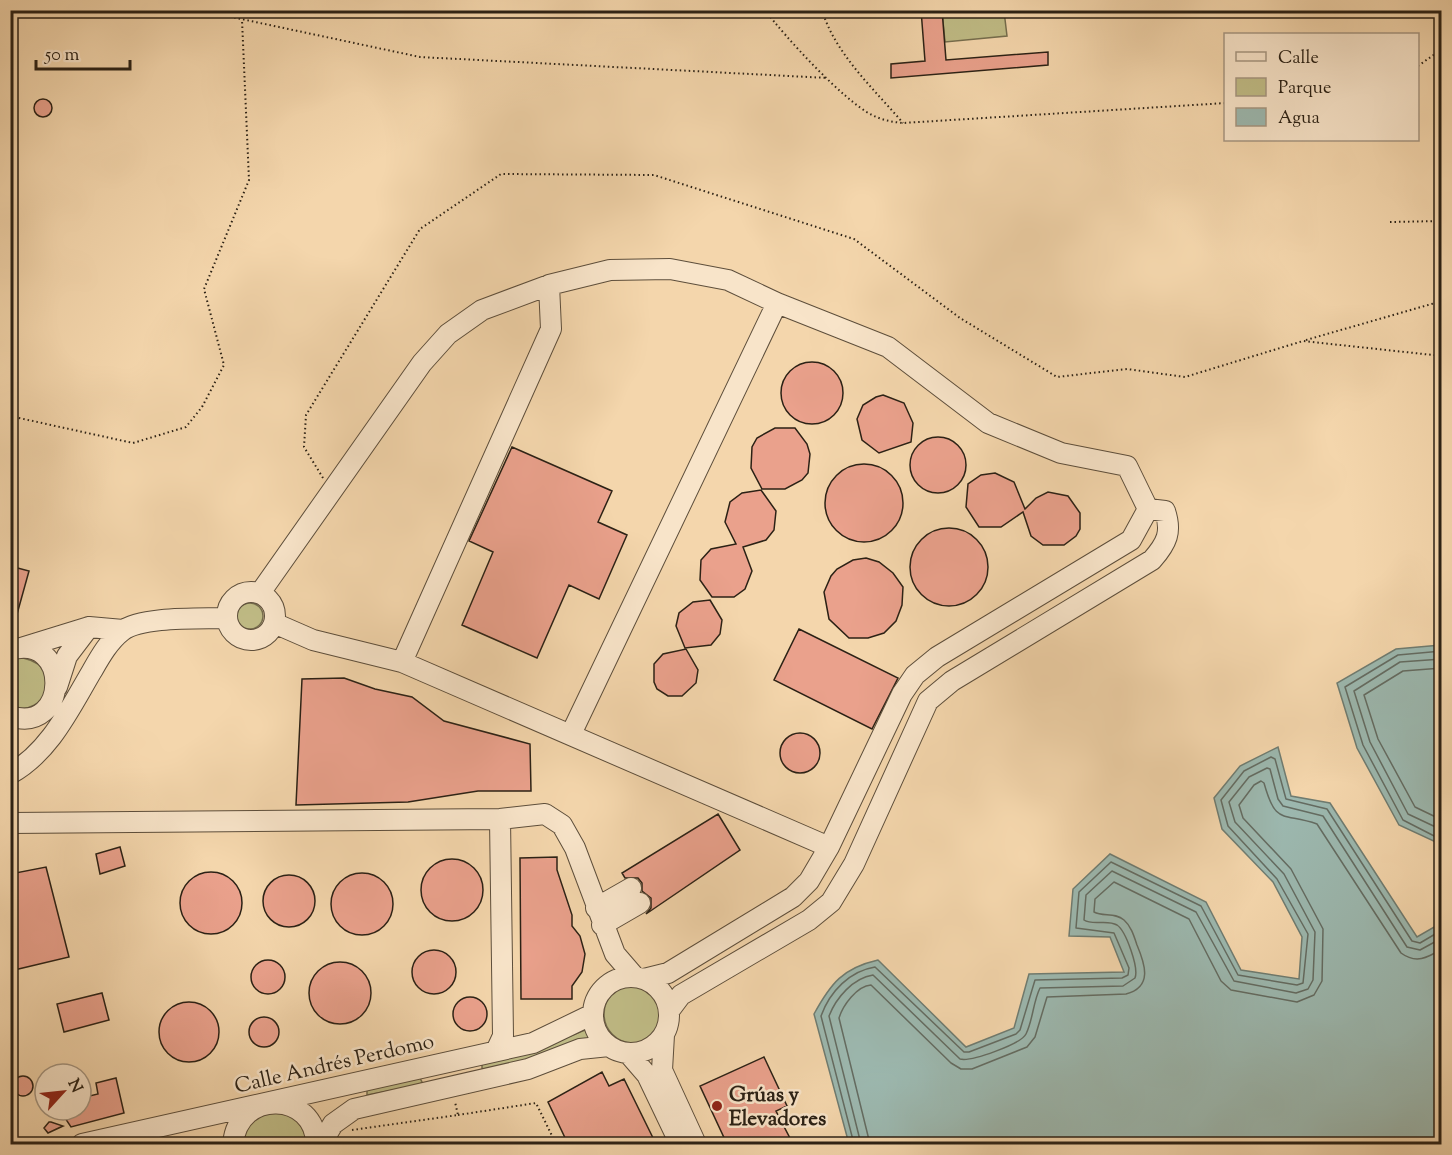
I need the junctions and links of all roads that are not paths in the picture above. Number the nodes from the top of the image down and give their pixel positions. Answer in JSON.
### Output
{"nodes":[{"id":1,"x":549,"y":285,"type":"junction"},
{"id":2,"x":777,"y":303,"type":"junction"},
{"id":3,"x":1148,"y":509,"type":"junction"},
{"id":4,"x":260,"y":593,"type":"junction"},
{"id":5,"x":226,"y":618,"type":"junction"},
{"id":6,"x":274,"y":624,"type":"junction"},
{"id":7,"x":89,"y":627,"type":"junction"},
{"id":8,"x":123,"y":630,"type":"junction"},
{"id":9,"x":16,"y":649,"type":"edge"},
{"id":10,"x":402,"y":662,"type":"junction"},
{"id":11,"x":57,"y":687,"type":"junction"},
{"id":12,"x":10,"y":716,"type":"edge"},
{"id":13,"x":571,"y":734,"type":"junction"},
{"id":14,"x":10,"y":774,"type":"edge"},
{"id":15,"x":500,"y":819,"type":"junction"},
{"id":16,"x":10,"y":823,"type":"edge"},
{"id":17,"x":829,"y":847,"type":"junction"},
{"id":18,"x":635,"y":896,"type":"dead end"},
{"id":19,"x":767,"y":915,"type":"junction"},
{"id":20,"x":599,"y":917,"type":"junction"},
{"id":21,"x":780,"y":938,"type":"junction"},
{"id":22,"x":639,"y":978,"type":"junction"},
{"id":23,"x":669,"y":1011,"type":"junction"},
{"id":24,"x":593,"y":1014,"type":"junction"},
{"id":25,"x":664,"y":1035,"type":"junction"},
{"id":26,"x":609,"y":1046,"type":"junction"},
{"id":27,"x":496,"y":1051,"type":"junction"},
{"id":28,"x":628,"y":1053,"type":"junction"},
{"id":29,"x":261,"y":1105,"type":"junction"},
{"id":30,"x":82,"y":1144,"type":"edge"},
{"id":31,"x":233,"y":1144,"type":"edge"},
{"id":32,"x":316,"y":1144,"type":"edge"},
{"id":33,"x":321,"y":1144,"type":"edge"},
{"id":34,"x":680,"y":1144,"type":"edge"},
{"id":35,"x":696,"y":1144,"type":"edge"}],
"edges":[{"from":1,"to":2,"type":"street"},
{"from":1,"to":4,"type":"street"},
{"from":1,"to":10,"type":"street"},
{"from":2,"to":3,"type":"street"},
{"from":2,"to":13,"type":"street"},
{"from":3,"to":17,"type":"street"},
{"from":3,"to":21,"type":"street"},
{"from":4,"to":5,"type":"street"},
{"from":4,"to":6,"type":"street"},
{"from":5,"to":6,"type":"street"},
{"from":5,"to":8,"type":"street"},
{"from":6,"to":10,"type":"street"},
{"from":7,"to":8,"type":"street"},
{"from":7,"to":9,"type":"street"},
{"from":7,"to":11,"type":"street"},
{"from":8,"to":14,"type":"street"},
{"from":9,"to":11,"type":"street"},
{"from":10,"to":13,"type":"street"},
{"from":11,"to":12,"type":"street"},
{"from":13,"to":17,"type":"street"},
{"from":15,"to":16,"type":"street"},
{"from":15,"to":20,"type":"street"},
{"from":15,"to":27,"type":"street"},
{"from":17,"to":19,"type":"street"},
{"from":18,"to":20,"type":"street"},
{"from":19,"to":21,"type":"street"},
{"from":19,"to":22,"type":"street"},
{"from":20,"to":22,"type":"street"},
{"from":21,"to":23,"type":"street"},
{"from":22,"to":23,"type":"street"},
{"from":22,"to":24,"type":"street"},
{"from":23,"to":25,"type":"street"},
{"from":24,"to":26,"type":"street"},
{"from":24,"to":27,"type":"street","name":"Calle Andrés Perdomo"},
{"from":25,"to":28,"type":"street"},
{"from":25,"to":35,"type":"street"},
{"from":26,"to":28,"type":"street"},
{"from":26,"to":33,"type":"street"},
{"from":27,"to":29,"type":"street","name":"Calle Andrés Perdomo"},
{"from":28,"to":34,"type":"street"},
{"from":29,"to":30,"type":"street","name":"Calle Andrés Perdomo"},
{"from":29,"to":31,"type":"street"},
{"from":29,"to":32,"type":"street"}]}
